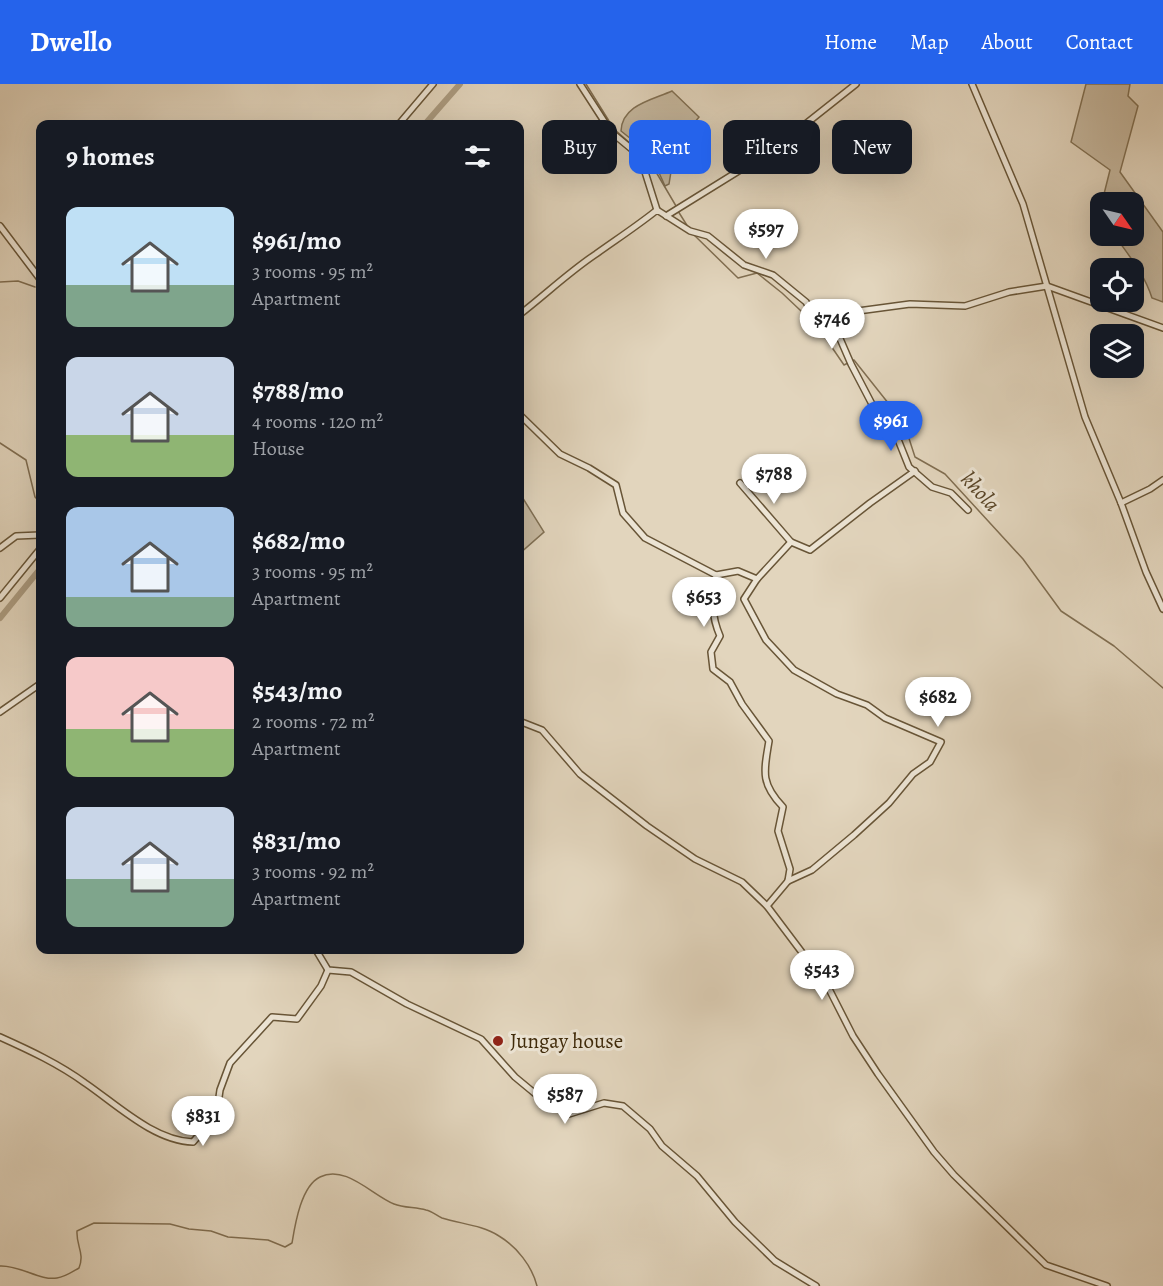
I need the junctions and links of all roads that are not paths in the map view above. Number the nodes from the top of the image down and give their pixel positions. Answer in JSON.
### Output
{"nodes":[{"id":1,"x":433,"y":84,"type":"edge"},
{"id":2,"x":580,"y":84,"type":"edge"},
{"id":3,"x":856,"y":84,"type":"edge"},
{"id":4,"x":972,"y":84,"type":"edge"},
{"id":5,"x":402,"y":120,"type":"edge"},
{"id":6,"x":657,"y":210,"type":"junction"},
{"id":7,"x":666,"y":216,"type":"junction"},
{"id":8,"x":0,"y":226,"type":"edge"},
{"id":9,"x":36,"y":274,"type":"edge"},
{"id":10,"x":1047,"y":286,"type":"junction"},
{"id":11,"x":524,"y":311,"type":"edge"},
{"id":12,"x":1163,"y":328,"type":"edge"},
{"id":13,"x":831,"y":329,"type":"junction"},
{"id":14,"x":524,"y":419,"type":"edge"},
{"id":15,"x":915,"y":471,"type":"junction"},
{"id":16,"x":1163,"y":480,"type":"edge"},
{"id":17,"x":740,"y":483,"type":"dead end"},
{"id":18,"x":1121,"y":502,"type":"junction"},
{"id":19,"x":968,"y":510,"type":"dead end"},
{"id":20,"x":36,"y":535,"type":"edge"},
{"id":21,"x":791,"y":542,"type":"junction"},
{"id":22,"x":0,"y":548,"type":"edge"},
{"id":23,"x":36,"y":554,"type":"edge"},
{"id":24,"x":716,"y":574,"type":"junction"},
{"id":25,"x":757,"y":579,"type":"junction"},
{"id":26,"x":0,"y":598,"type":"edge"},
{"id":27,"x":1163,"y":609,"type":"edge"},
{"id":28,"x":36,"y":687,"type":"edge"},
{"id":29,"x":0,"y":712,"type":"edge"},
{"id":30,"x":524,"y":723,"type":"edge"},
{"id":31,"x":788,"y":881,"type":"junction"},
{"id":32,"x":767,"y":906,"type":"junction"},
{"id":33,"x":318,"y":954,"type":"edge"},
{"id":34,"x":328,"y":970,"type":"junction"},
{"id":35,"x":0,"y":1037,"type":"edge"},
{"id":36,"x":816,"y":1286,"type":"edge"},
{"id":37,"x":1107,"y":1286,"type":"edge"}],
"edges":[{"from":1,"to":5,"type":"street"},
{"from":2,"to":6,"type":"street"},
{"from":3,"to":7,"type":"street"},
{"from":4,"to":10,"type":"street"},
{"from":6,"to":7,"type":"street"},
{"from":6,"to":11,"type":"street"},
{"from":7,"to":13,"type":"street"},
{"from":8,"to":9,"type":"street"},
{"from":10,"to":12,"type":"street"},
{"from":10,"to":13,"type":"street"},
{"from":10,"to":18,"type":"street"},
{"from":13,"to":15,"type":"street"},
{"from":14,"to":24,"type":"street"},
{"from":15,"to":19,"type":"street"},
{"from":15,"to":21,"type":"street"},
{"from":16,"to":18,"type":"street"},
{"from":17,"to":21,"type":"street"},
{"from":18,"to":27,"type":"street"},
{"from":20,"to":22,"type":"street"},
{"from":21,"to":25,"type":"street"},
{"from":23,"to":26,"type":"street"},
{"from":24,"to":25,"type":"street"},
{"from":24,"to":31,"type":"street"},
{"from":25,"to":31,"type":"street"},
{"from":28,"to":29,"type":"street"},
{"from":30,"to":32,"type":"street"},
{"from":31,"to":32,"type":"street"},
{"from":32,"to":37,"type":"street"},
{"from":33,"to":34,"type":"street"},
{"from":34,"to":35,"type":"street"},
{"from":34,"to":36,"type":"street"}]}
